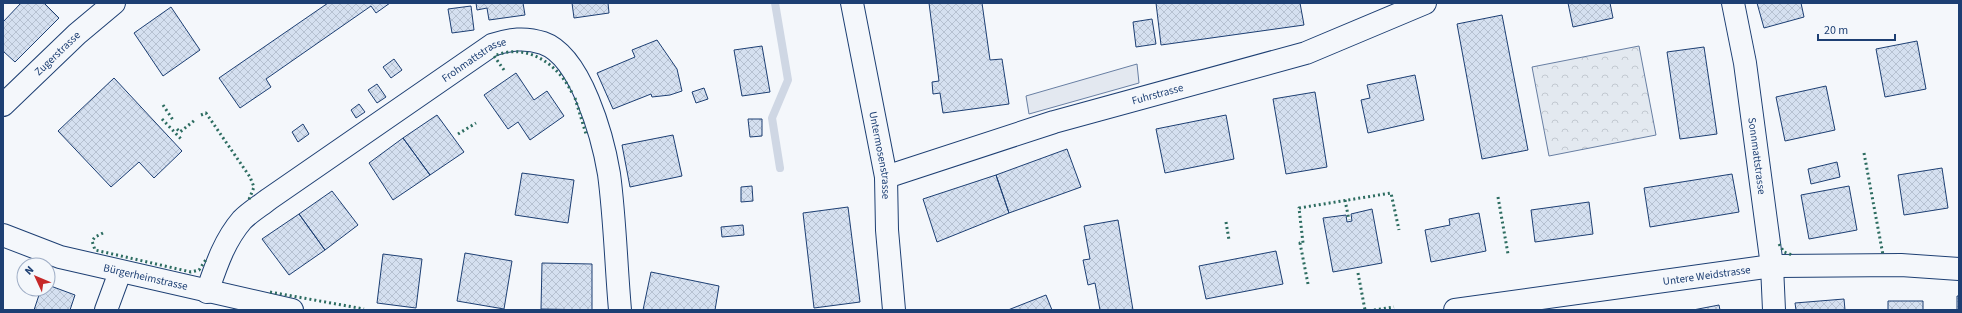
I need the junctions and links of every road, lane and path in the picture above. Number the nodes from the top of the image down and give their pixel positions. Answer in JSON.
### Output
{"nodes":[{"id":1,"x":114,"y":3,"type":"edge"},
{"id":2,"x":852,"y":3,"type":"edge"},
{"id":3,"x":1425,"y":3,"type":"edge"},
{"id":4,"x":1733,"y":3,"type":"edge"},
{"id":5,"x":3,"y":105,"type":"edge"},
{"id":6,"x":886,"y":177,"type":"junction"},
{"id":7,"x":3,"y":235,"type":"edge"},
{"id":8,"x":1772,"y":266,"type":"junction"},
{"id":9,"x":1959,"y":269,"type":"edge"},
{"id":10,"x":120,"y":272,"type":"junction"},
{"id":11,"x":207,"y":292,"type":"junction"},
{"id":12,"x":264,"y":307,"type":"edge"},
{"id":13,"x":106,"y":310,"type":"edge"},
{"id":14,"x":292,"y":310,"type":"edge"},
{"id":15,"x":620,"y":310,"type":"edge"},
{"id":16,"x":894,"y":310,"type":"edge"},
{"id":17,"x":1455,"y":310,"type":"edge"},
{"id":18,"x":1774,"y":310,"type":"edge"}],
"edges":[{"from":1,"to":5,"type":"street","name":"Zugerstrasse"},
{"from":2,"to":6,"type":"street","name":"Untermosenstrasse"},
{"from":3,"to":6,"type":"street","name":"Fuhrstrasse"},
{"from":4,"to":8,"type":"street","name":"Sonnmattstrasse"},
{"from":6,"to":16,"type":"street","name":"Untermosenstrasse"},
{"from":7,"to":10,"type":"street","name":"Bürgerheimstrasse"},
{"from":8,"to":9,"type":"street","name":"Untere Weidstrasse"},
{"from":8,"to":17,"type":"street","name":"Untere Weidstrasse"},
{"from":8,"to":18,"type":"street","name":"Sonnmattstrasse"},
{"from":10,"to":11,"type":"street","name":"Bürgerheimstrasse"},
{"from":10,"to":13,"type":"street"},
{"from":11,"to":12,"type":"street","name":"Bürgerheimstrasse"},
{"from":11,"to":15,"type":"street","name":"Frohmattstrasse"},
{"from":12,"to":14,"type":"street","name":"Bürgerheimstrasse"}]}
